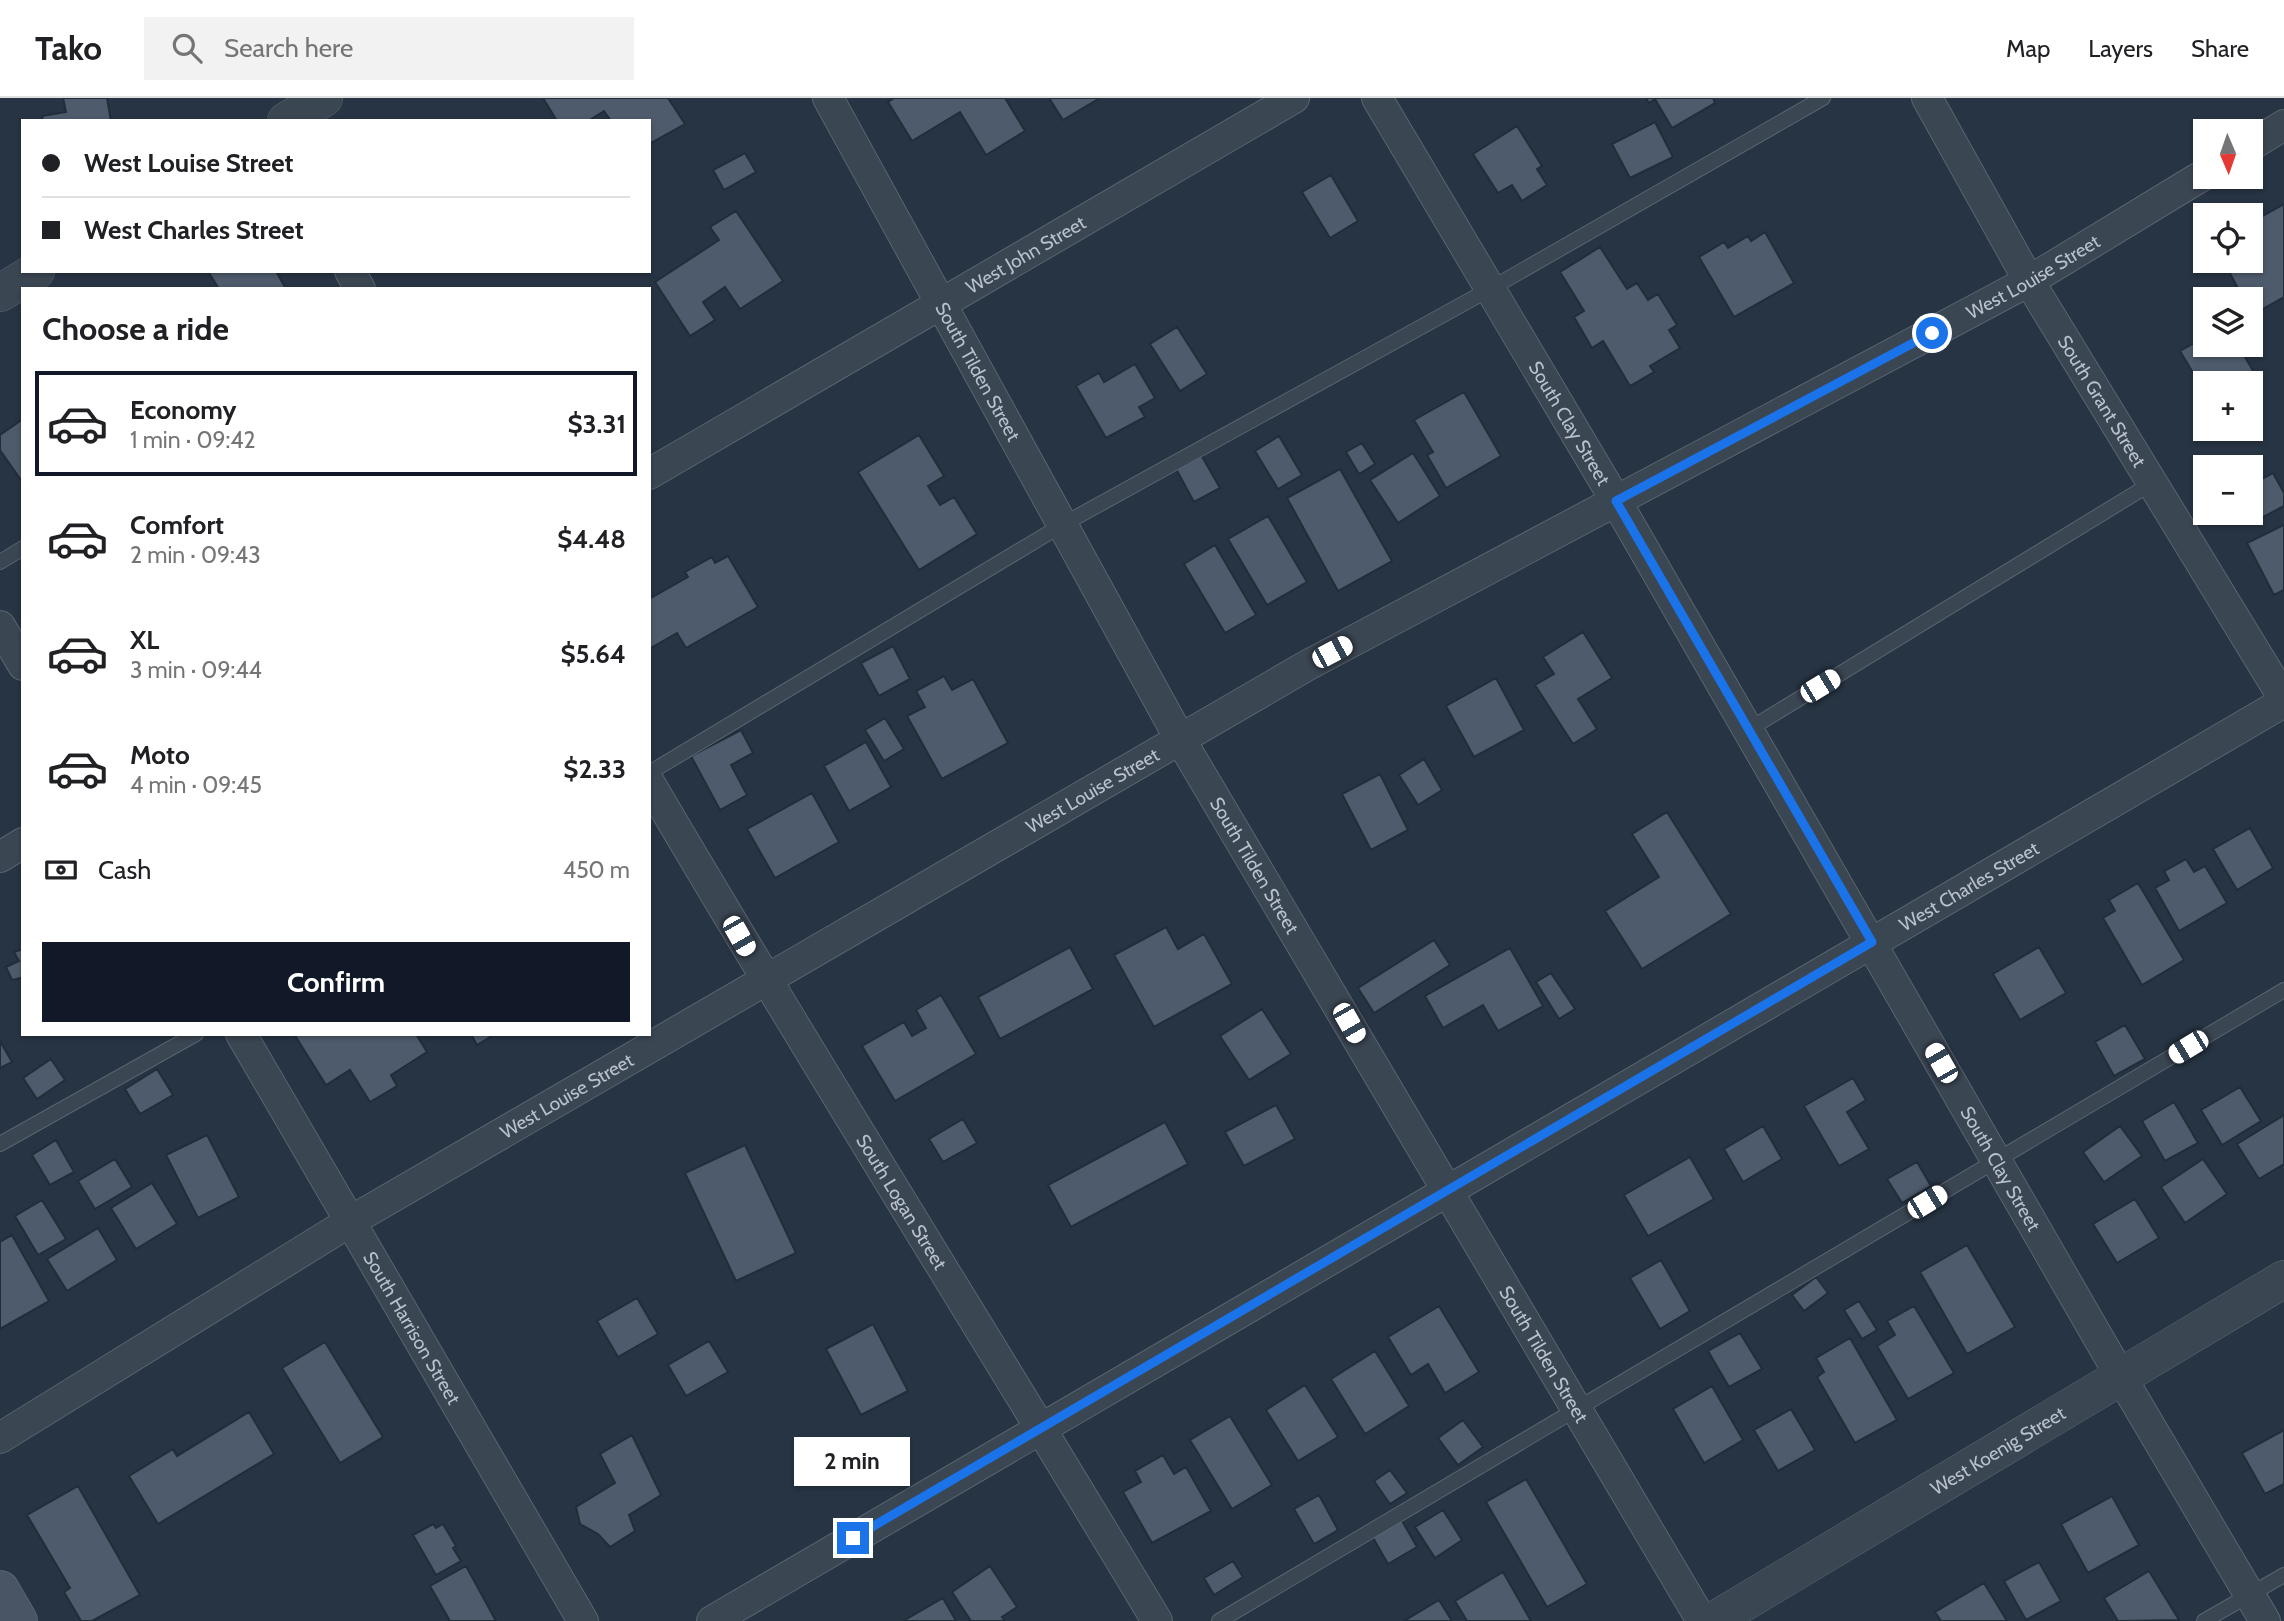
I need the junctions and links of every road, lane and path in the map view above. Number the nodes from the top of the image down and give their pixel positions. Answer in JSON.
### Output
{"nodes":[{"id":1,"x":324,"y":98,"type":"edge"},
{"id":2,"x":828,"y":98,"type":"edge"},
{"id":3,"x":1294,"y":98,"type":"edge"},
{"id":4,"x":1377,"y":98,"type":"edge"},
{"id":5,"x":1823,"y":98,"type":"edge"},
{"id":6,"x":1927,"y":98,"type":"edge"},
{"id":7,"x":289,"y":119,"type":"edge"},
{"id":8,"x":2284,"y":125,"type":"edge"},
{"id":9,"x":2263,"y":138,"type":"edge"},
{"id":10,"x":2193,"y":181,"type":"edge"},
{"id":11,"x":33,"y":273,"type":"edge"},
{"id":12,"x":2029,"y":281,"type":"junction"},
{"id":13,"x":1490,"y":289,"type":"junction"},
{"id":14,"x":0,"y":293,"type":"edge"},
{"id":15,"x":941,"y":304,"type":"junction"},
{"id":16,"x":651,"y":473,"type":"edge"},
{"id":17,"x":2152,"y":484,"type":"junction"},
{"id":18,"x":1616,"y":501,"type":"junction"},
{"id":19,"x":1062,"y":525,"type":"junction"},
{"id":20,"x":21,"y":549,"type":"edge"},
{"id":21,"x":0,"y":562,"type":"edge"},
{"id":22,"x":0,"y":626,"type":"edge"},
{"id":23,"x":21,"y":662,"type":"edge"},
{"id":24,"x":2284,"y":700,"type":"edge"},
{"id":25,"x":1748,"y":730,"type":"junction"},
{"id":26,"x":1181,"y":739,"type":"junction"},
{"id":27,"x":651,"y":772,"type":"edge"},
{"id":28,"x":651,"y":785,"type":"edge"},
{"id":29,"x":21,"y":844,"type":"edge"},
{"id":30,"x":0,"y":857,"type":"edge"},
{"id":31,"x":1872,"y":942,"type":"junction"},
{"id":32,"x":765,"y":979,"type":"junction"},
{"id":33,"x":2284,"y":990,"type":"edge"},
{"id":34,"x":192,"y":1036,"type":"edge"},
{"id":35,"x":242,"y":1036,"type":"edge"},
{"id":36,"x":0,"y":1144,"type":"edge"},
{"id":37,"x":1997,"y":1160,"type":"junction"},
{"id":38,"x":1447,"y":1189,"type":"junction"},
{"id":39,"x":351,"y":1221,"type":"junction"},
{"id":40,"x":2284,"y":1279,"type":"edge"},
{"id":41,"x":2121,"y":1377,"type":"junction"},
{"id":42,"x":1577,"y":1409,"type":"junction"},
{"id":43,"x":1041,"y":1427,"type":"junction"},
{"id":44,"x":0,"y":1438,"type":"edge"},
{"id":45,"x":2284,"y":1575,"type":"edge"},
{"id":46,"x":0,"y":1590,"type":"edge"},
{"id":47,"x":2250,"y":1594,"type":"junction"},
{"id":48,"x":18,"y":1621,"type":"edge"},
{"id":49,"x":583,"y":1621,"type":"edge"},
{"id":50,"x":712,"y":1621,"type":"edge"},
{"id":51,"x":1157,"y":1621,"type":"edge"},
{"id":52,"x":1219,"y":1621,"type":"edge"},
{"id":53,"x":1702,"y":1621,"type":"edge"},
{"id":54,"x":1713,"y":1621,"type":"edge"},
{"id":55,"x":2204,"y":1621,"type":"edge"},
{"id":56,"x":2265,"y":1621,"type":"edge"}],
"edges":[{"from":1,"to":7,"type":"street"},
{"from":2,"to":15,"type":"street","name":"South Tilden Street"},
{"from":3,"to":15,"type":"street","name":"West John Street"},
{"from":4,"to":13,"type":"street","name":"South Clay Street"},
{"from":5,"to":13,"type":"lane"},
{"from":6,"to":12,"type":"street","name":"South Grant Street"},
{"from":8,"to":9,"type":"street"},
{"from":10,"to":12,"type":"street","name":"West Louise Street"},
{"from":11,"to":14,"type":"street"},
{"from":12,"to":17,"type":"street","name":"South Grant Street"},
{"from":12,"to":18,"type":"street","name":"West Louise Street"},
{"from":13,"to":18,"type":"street","name":"South Clay Street"},
{"from":13,"to":19,"type":"lane"},
{"from":15,"to":16,"type":"street","name":"West John Street"},
{"from":15,"to":19,"type":"street","name":"South Tilden Street"},
{"from":17,"to":24,"type":"street","name":"South Grant Street"},
{"from":17,"to":25,"type":"lane"},
{"from":18,"to":25,"type":"street","name":"South Clay Street"},
{"from":18,"to":26,"type":"street","name":"West Louise Street"},
{"from":19,"to":26,"type":"street","name":"South Tilden Street"},
{"from":19,"to":27,"type":"lane"},
{"from":20,"to":21,"type":"lane"},
{"from":22,"to":23,"type":"street"},
{"from":24,"to":31,"type":"street","name":"West Charles Street"},
{"from":25,"to":31,"type":"street","name":"South Clay Street"},
{"from":26,"to":32,"type":"street","name":"West Louise Street"},
{"from":26,"to":38,"type":"street","name":"South Tilden Street"},
{"from":28,"to":32,"type":"street","name":"South Logan Street"},
{"from":29,"to":30,"type":"street"},
{"from":31,"to":37,"type":"street","name":"South Clay Street"},
{"from":31,"to":38,"type":"street","name":"West Charles Street"},
{"from":32,"to":39,"type":"street","name":"West Louise Street"},
{"from":32,"to":43,"type":"street","name":"South Logan Street"},
{"from":33,"to":37,"type":"lane"},
{"from":34,"to":36,"type":"lane"},
{"from":35,"to":39,"type":"street","name":"South Harrison Street"},
{"from":37,"to":41,"type":"street","name":"South Clay Street"},
{"from":37,"to":42,"type":"lane"},
{"from":38,"to":42,"type":"street","name":"South Tilden Street"},
{"from":38,"to":43,"type":"street","name":"West Charles Street"},
{"from":39,"to":44,"type":"street","name":"West Louise Street"},
{"from":39,"to":49,"type":"street","name":"South Harrison Street"},
{"from":40,"to":41,"type":"street","name":"West Koenig Street"},
{"from":41,"to":47,"type":"street","name":"South Clay Street"},
{"from":41,"to":54,"type":"street","name":"West Koenig Street"},
{"from":42,"to":52,"type":"lane"},
{"from":42,"to":53,"type":"street","name":"South Tilden Street"},
{"from":43,"to":50,"type":"street","name":"West Charles Street"},
{"from":43,"to":51,"type":"street","name":"South Logan Street"},
{"from":45,"to":47,"type":"lane"},
{"from":46,"to":48,"type":"main road"},
{"from":47,"to":55,"type":"lane"},
{"from":47,"to":56,"type":"street","name":"South Clay Street"}]}
